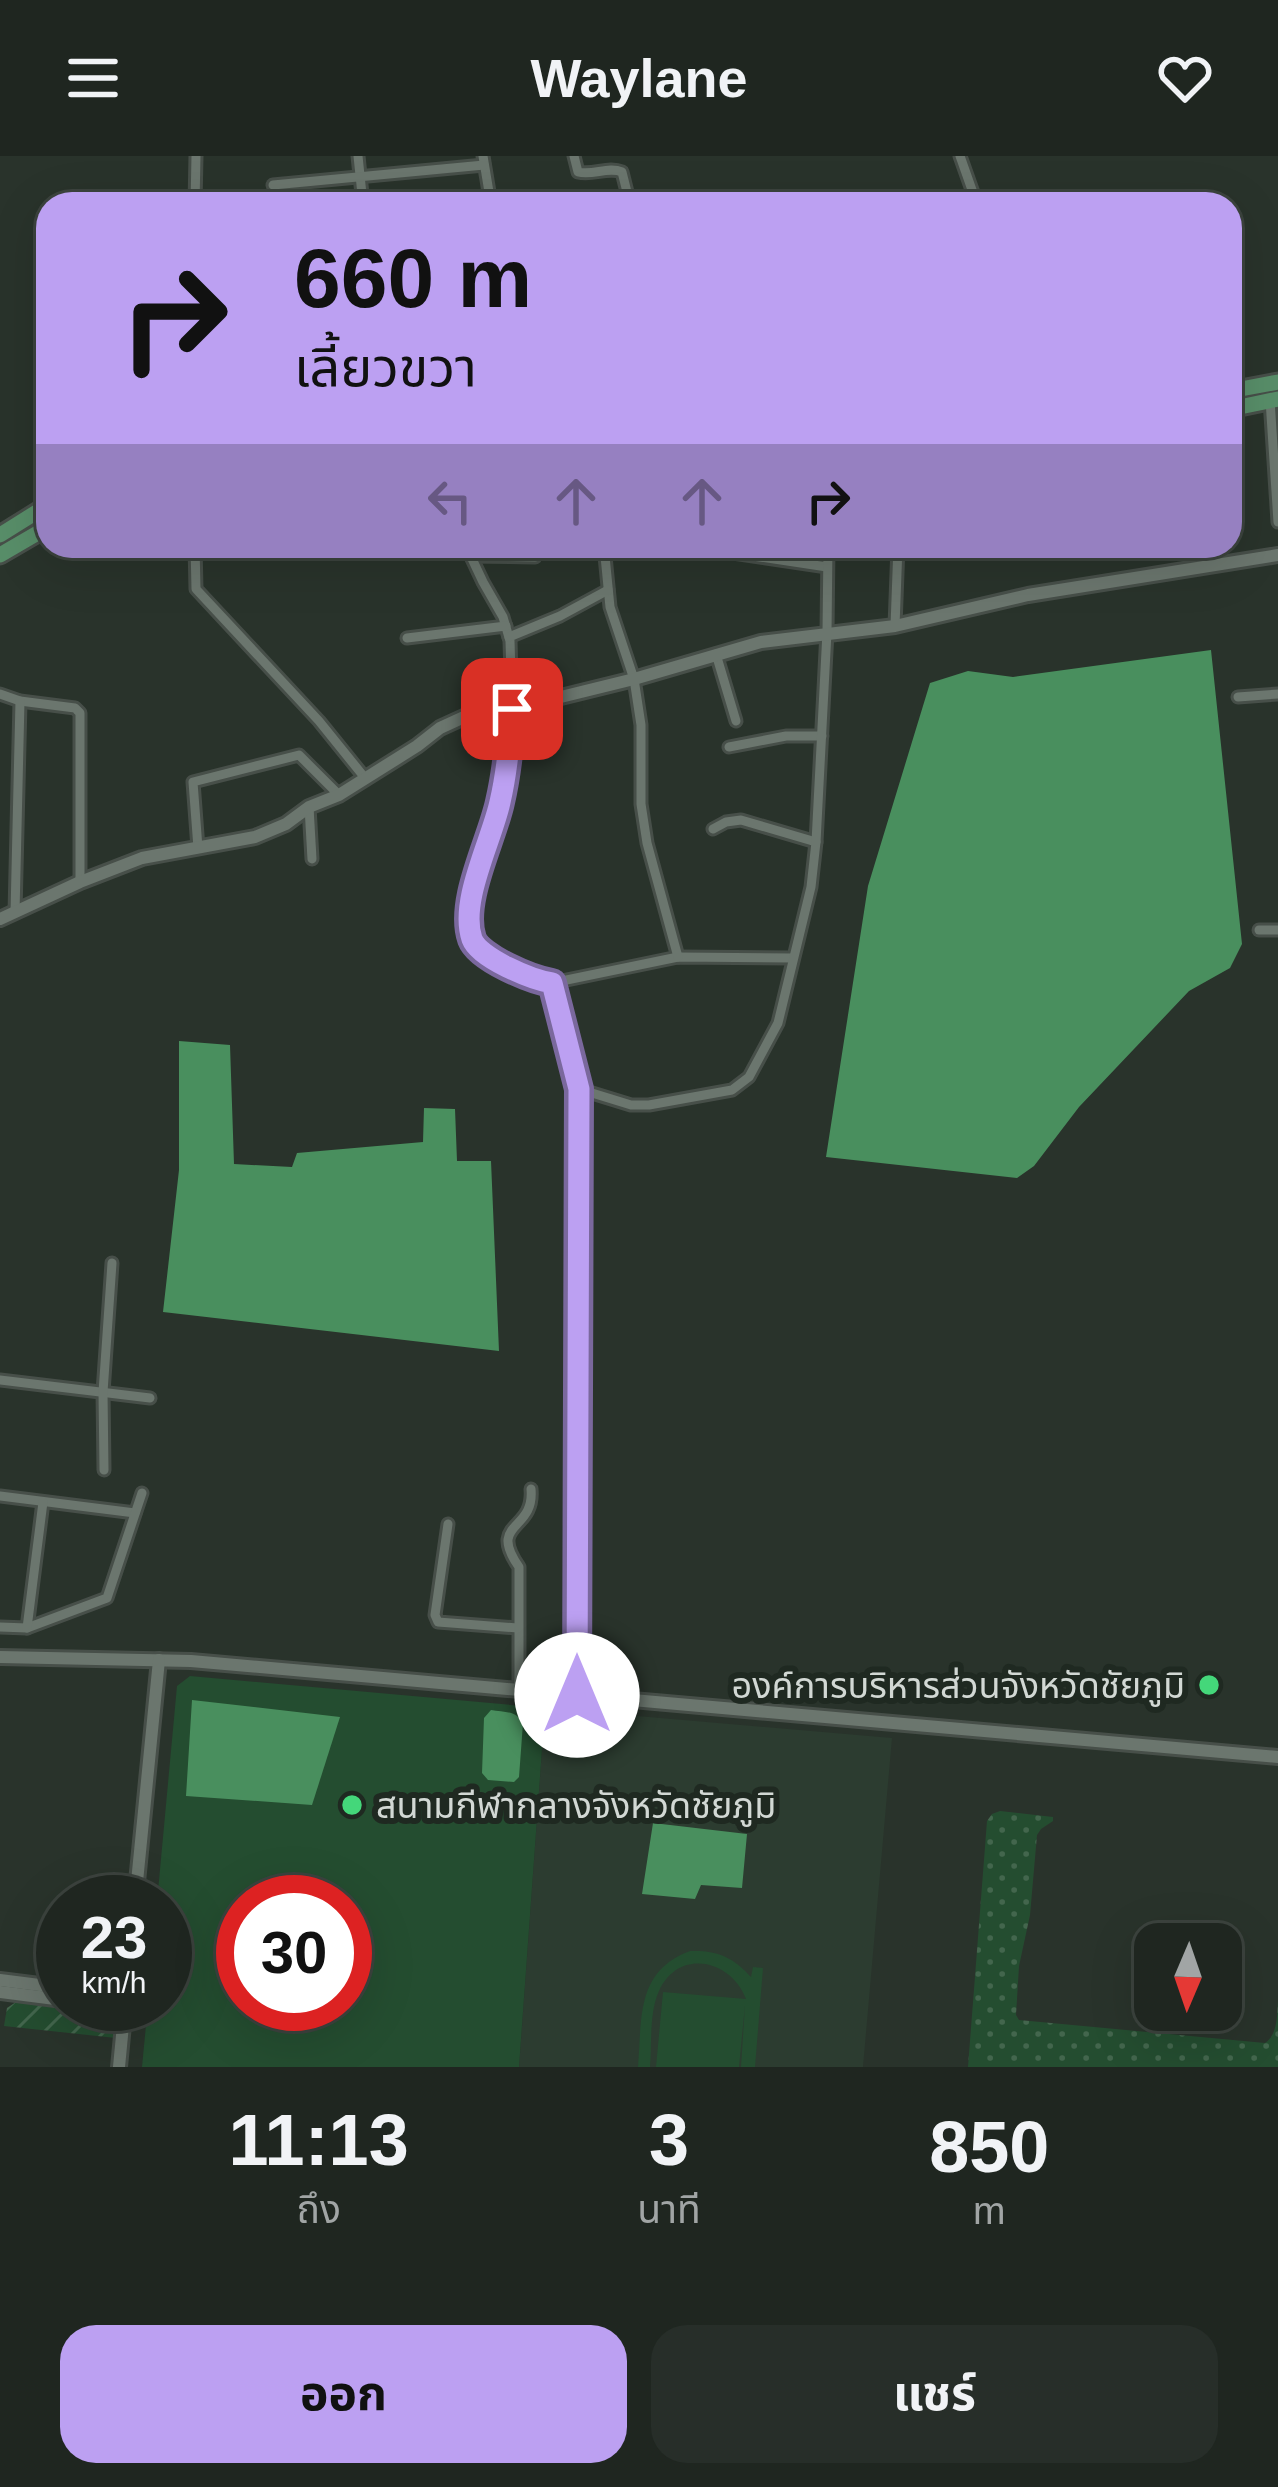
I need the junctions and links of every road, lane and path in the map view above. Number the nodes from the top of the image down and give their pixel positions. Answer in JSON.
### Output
{"nodes":[{"id":1,"x":196,"y":156,"type":"edge"},
{"id":2,"x":358,"y":156,"type":"edge"},
{"id":3,"x":574,"y":156,"type":"edge"},
{"id":4,"x":960,"y":156,"type":"edge"},
{"id":5,"x":484,"y":160,"type":"edge"},
{"id":6,"x":361,"y":177,"type":"junction"},
{"id":7,"x":273,"y":184,"type":"dead end"},
{"id":8,"x":195,"y":192,"type":"edge"},
{"id":9,"x":362,"y":192,"type":"edge"},
{"id":10,"x":489,"y":192,"type":"edge"},
{"id":11,"x":627,"y":192,"type":"edge"},
{"id":12,"x":973,"y":192,"type":"edge"},
{"id":13,"x":1278,"y":382,"type":"edge"},
{"id":14,"x":1242,"y":389,"type":"edge"},
{"id":15,"x":1274,"y":400,"type":"edge"},
{"id":16,"x":1242,"y":407,"type":"edge"},
{"id":17,"x":36,"y":513,"type":"edge"},
{"id":18,"x":1278,"y":522,"type":"edge"},
{"id":19,"x":36,"y":534,"type":"edge"},
{"id":20,"x":0,"y":536,"type":"edge"},
{"id":21,"x":0,"y":555,"type":"edge"},
{"id":22,"x":1278,"y":555,"type":"edge"},
{"id":23,"x":195,"y":558,"type":"edge"},
{"id":24,"x":471,"y":558,"type":"edge"},
{"id":25,"x":605,"y":558,"type":"edge"},
{"id":26,"x":767,"y":558,"type":"edge"},
{"id":27,"x":827,"y":558,"type":"edge"},
{"id":28,"x":898,"y":558,"type":"edge"},
{"id":29,"x":827,"y":567,"type":"junction"},
{"id":30,"x":608,"y":590,"type":"junction"},
{"id":31,"x":895,"y":626,"type":"junction"},
{"id":32,"x":508,"y":632,"type":"junction"},
{"id":33,"x":827,"y":632,"type":"junction"},
{"id":34,"x":406,"y":638,"type":"dead end"},
{"id":35,"x":716,"y":654,"type":"junction"},
{"id":36,"x":634,"y":679,"type":"junction"},
{"id":37,"x":0,"y":694,"type":"edge"},
{"id":38,"x":1278,"y":694,"type":"edge"},
{"id":39,"x":1238,"y":697,"type":"dead end"},
{"id":40,"x":20,"y":701,"type":"junction"},
{"id":41,"x":512,"y":709,"type":"junction"},
{"id":42,"x":736,"y":722,"type":"dead end"},
{"id":43,"x":822,"y":736,"type":"junction"},
{"id":44,"x":728,"y":748,"type":"dead end"},
{"id":45,"x":365,"y":778,"type":"junction"},
{"id":46,"x":339,"y":794,"type":"junction"},
{"id":47,"x":309,"y":807,"type":"junction"},
{"id":48,"x":713,"y":830,"type":"dead end"},
{"id":49,"x":816,"y":842,"type":"junction"},
{"id":50,"x":198,"y":848,"type":"junction"},
{"id":51,"x":312,"y":859,"type":"dead end"},
{"id":52,"x":80,"y":882,"type":"junction"},
{"id":53,"x":15,"y":913,"type":"junction"},
{"id":54,"x":0,"y":919,"type":"edge"},
{"id":55,"x":1259,"y":930,"type":"dead end"},
{"id":56,"x":1278,"y":930,"type":"edge"},
{"id":57,"x":678,"y":957,"type":"junction"},
{"id":58,"x":792,"y":958,"type":"junction"},
{"id":59,"x":552,"y":983,"type":"junction"},
{"id":60,"x":579,"y":1089,"type":"junction"},
{"id":61,"x":112,"y":1263,"type":"dead end"},
{"id":62,"x":0,"y":1380,"type":"edge"},
{"id":63,"x":103,"y":1392,"type":"junction"},
{"id":64,"x":150,"y":1398,"type":"dead end"},
{"id":65,"x":104,"y":1470,"type":"dead end"},
{"id":66,"x":531,"y":1489,"type":"dead end"},
{"id":67,"x":142,"y":1493,"type":"dead end"},
{"id":68,"x":0,"y":1496,"type":"edge"},
{"id":69,"x":44,"y":1502,"type":"junction"},
{"id":70,"x":135,"y":1513,"type":"junction"},
{"id":71,"x":448,"y":1524,"type":"dead end"},
{"id":72,"x":0,"y":1627,"type":"edge"},
{"id":73,"x":27,"y":1628,"type":"junction"},
{"id":74,"x":518,"y":1628,"type":"junction"},
{"id":75,"x":0,"y":1657,"type":"edge"},
{"id":76,"x":159,"y":1660,"type":"junction"},
{"id":77,"x":519,"y":1690,"type":"junction"},
{"id":78,"x":577,"y":1695,"type":"junction"},
{"id":79,"x":1278,"y":1757,"type":"edge"},
{"id":80,"x":138,"y":1875,"type":"edge"},
{"id":81,"x":0,"y":1980,"type":"edge"},
{"id":82,"x":36,"y":1985,"type":"edge"},
{"id":83,"x":0,"y":1992,"type":"edge"},
{"id":84,"x":36,"y":1997,"type":"edge"},
{"id":85,"x":123,"y":2031,"type":"edge"},
{"id":86,"x":119,"y":2067,"type":"edge"}],
"edges":[{"from":1,"to":8,"type":"street"},
{"from":2,"to":6,"type":"street"},
{"from":3,"to":11,"type":"street"},
{"from":4,"to":12,"type":"street"},
{"from":5,"to":6,"type":"street"},
{"from":5,"to":10,"type":"street"},
{"from":6,"to":7,"type":"street"},
{"from":6,"to":9,"type":"street"},
{"from":13,"to":14,"type":"main road"},
{"from":15,"to":16,"type":"main road"},
{"from":15,"to":18,"type":"street"},
{"from":17,"to":20,"type":"main road"},
{"from":19,"to":21,"type":"main road"},
{"from":22,"to":31,"type":"street"},
{"from":23,"to":45,"type":"street"},
{"from":24,"to":32,"type":"street"},
{"from":25,"to":30,"type":"street"},
{"from":26,"to":29,"type":"street"},
{"from":27,"to":29,"type":"street"},
{"from":28,"to":31,"type":"street"},
{"from":29,"to":33,"type":"street"},
{"from":30,"to":32,"type":"street"},
{"from":30,"to":36,"type":"street"},
{"from":31,"to":33,"type":"street"},
{"from":32,"to":34,"type":"street"},
{"from":32,"to":41,"type":"street"},
{"from":33,"to":35,"type":"street"},
{"from":33,"to":43,"type":"street"},
{"from":35,"to":36,"type":"street"},
{"from":35,"to":42,"type":"street"},
{"from":36,"to":41,"type":"street"},
{"from":36,"to":57,"type":"street"},
{"from":37,"to":40,"type":"street"},
{"from":38,"to":39,"type":"street"},
{"from":40,"to":52,"type":"street"},
{"from":40,"to":53,"type":"street"},
{"from":41,"to":45,"type":"street"},
{"from":41,"to":59,"type":"street"},
{"from":43,"to":44,"type":"street"},
{"from":43,"to":49,"type":"street"},
{"from":45,"to":46,"type":"street"},
{"from":46,"to":47,"type":"street"},
{"from":46,"to":50,"type":"street"},
{"from":47,"to":50,"type":"street"},
{"from":47,"to":51,"type":"street"},
{"from":48,"to":49,"type":"street"},
{"from":49,"to":58,"type":"street"},
{"from":50,"to":52,"type":"street"},
{"from":52,"to":53,"type":"street"},
{"from":53,"to":54,"type":"street"},
{"from":55,"to":56,"type":"street"},
{"from":57,"to":58,"type":"street"},
{"from":57,"to":59,"type":"street"},
{"from":58,"to":60,"type":"street"},
{"from":59,"to":60,"type":"street"},
{"from":60,"to":78,"type":"street"},
{"from":61,"to":63,"type":"street"},
{"from":62,"to":63,"type":"street"},
{"from":63,"to":64,"type":"street"},
{"from":63,"to":65,"type":"street"},
{"from":66,"to":74,"type":"street"},
{"from":67,"to":70,"type":"street"},
{"from":68,"to":69,"type":"street"},
{"from":69,"to":70,"type":"street"},
{"from":69,"to":73,"type":"street"},
{"from":70,"to":73,"type":"street"},
{"from":71,"to":74,"type":"street"},
{"from":72,"to":73,"type":"street"},
{"from":74,"to":77,"type":"street"},
{"from":75,"to":76,"type":"street"},
{"from":76,"to":77,"type":"street"},
{"from":76,"to":80,"type":"street"},
{"from":77,"to":78,"type":"street"},
{"from":78,"to":79,"type":"street"},
{"from":81,"to":82,"type":"street"},
{"from":83,"to":84,"type":"street"},
{"from":85,"to":86,"type":"street"}]}
